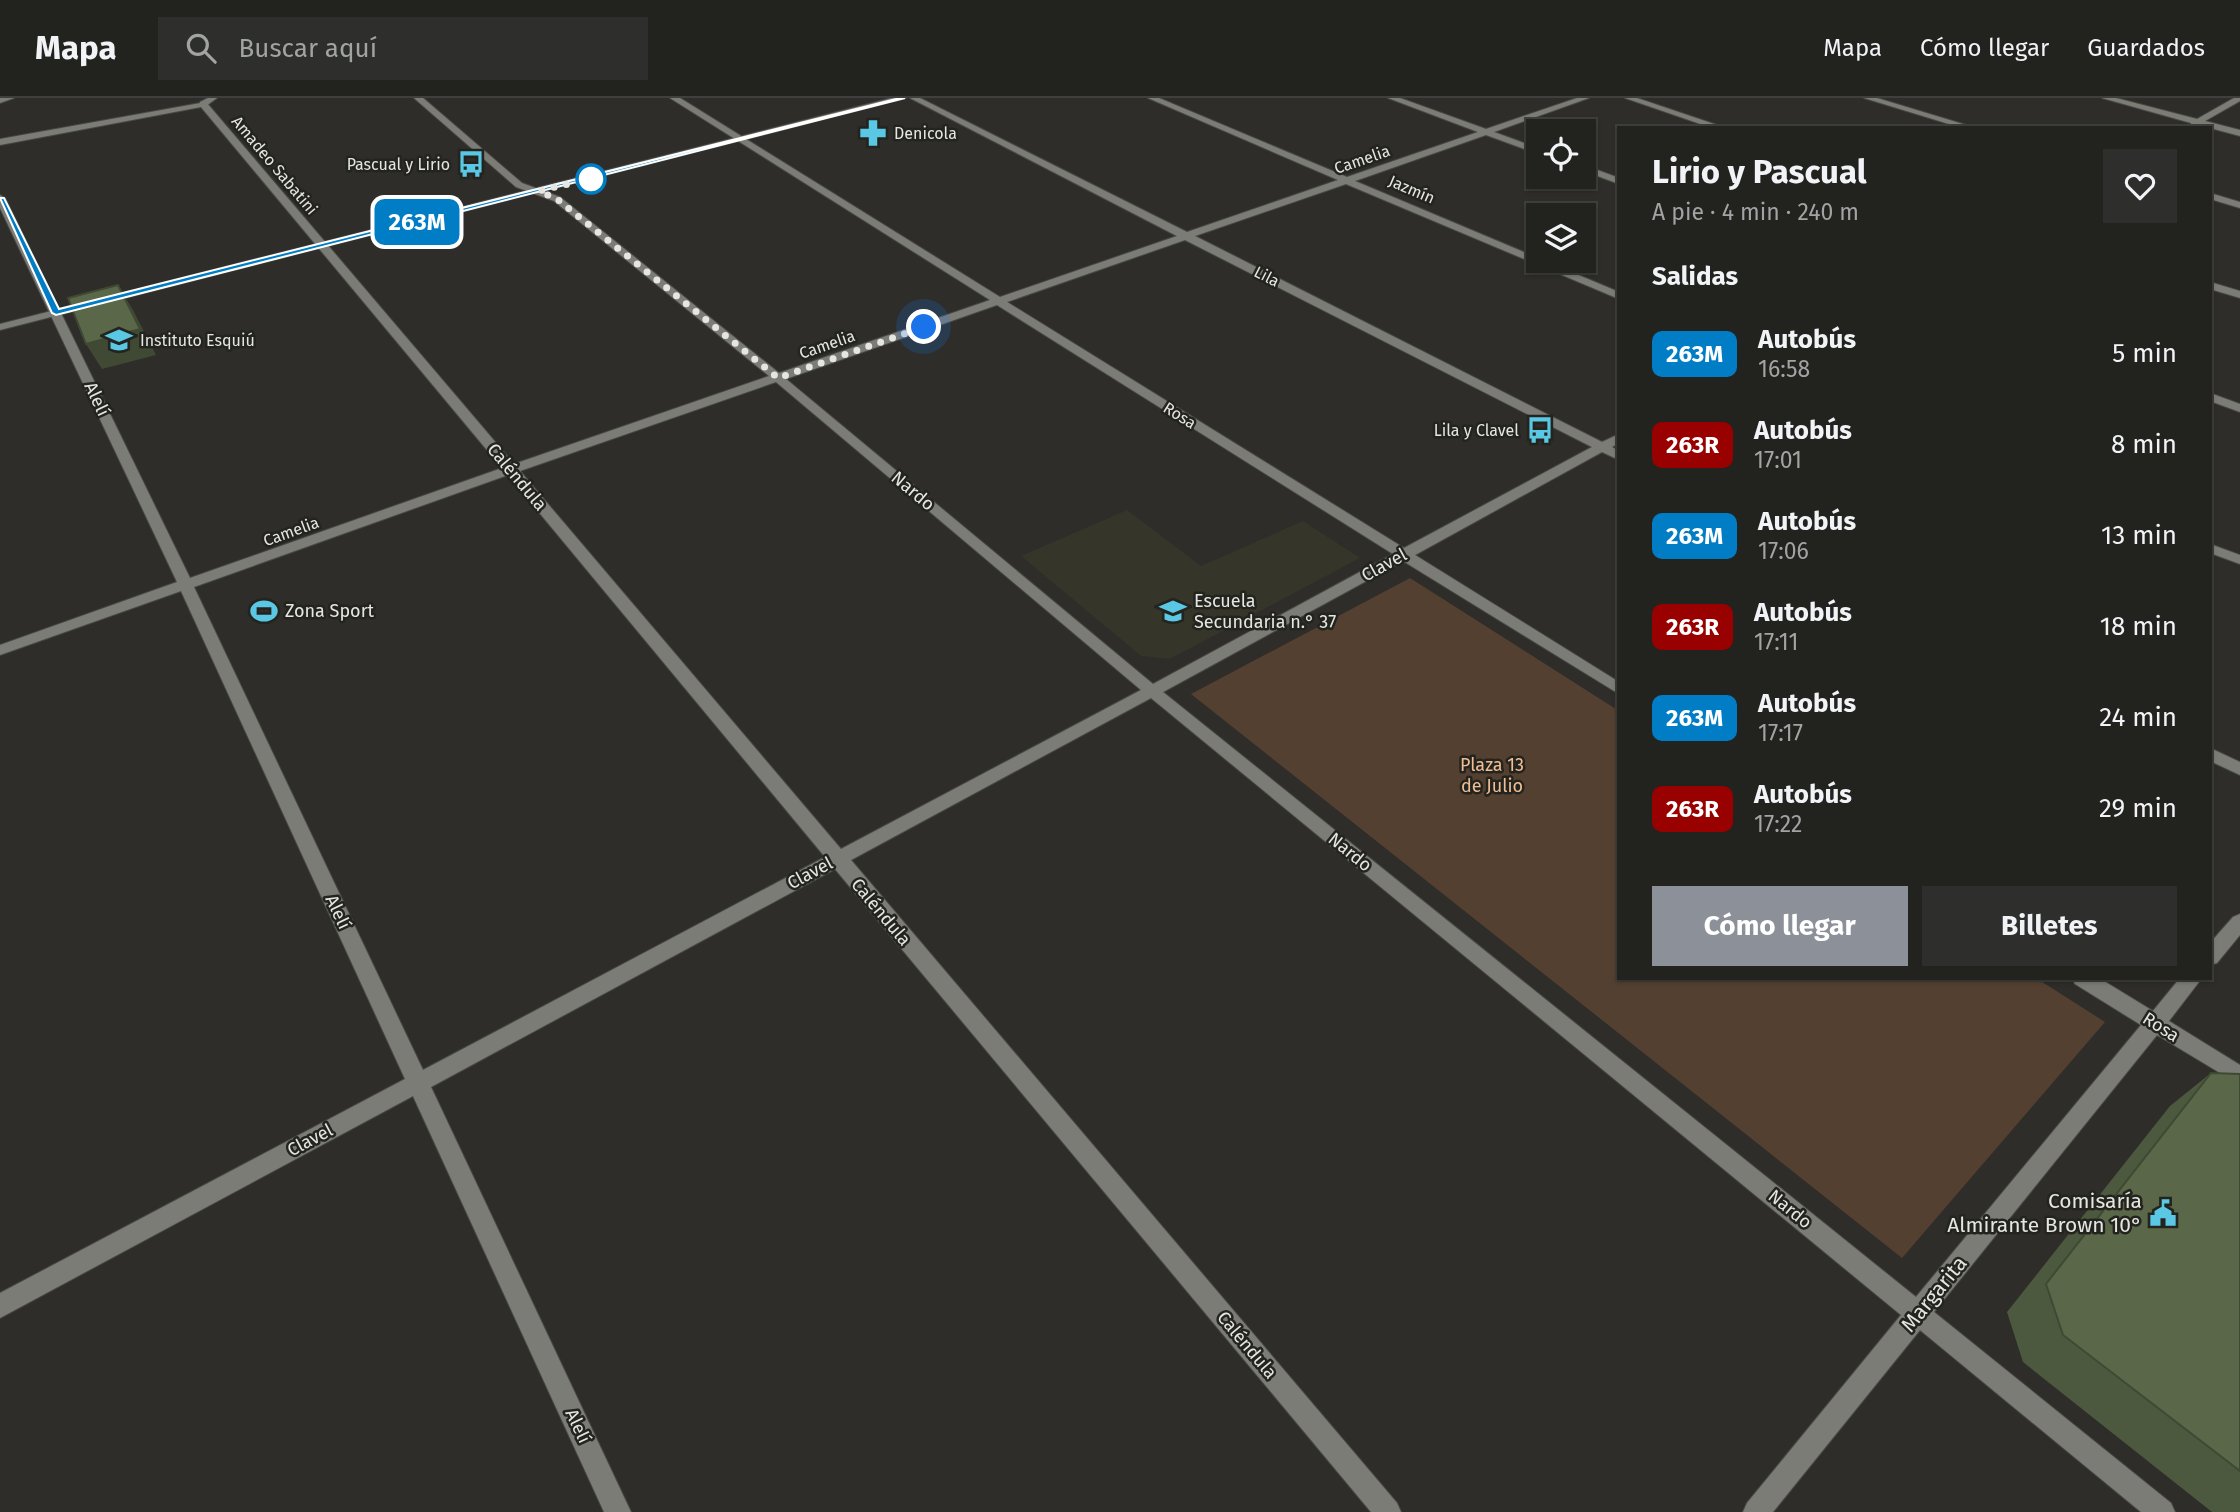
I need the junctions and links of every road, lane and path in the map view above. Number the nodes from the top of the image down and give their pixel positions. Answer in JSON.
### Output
{"nodes":[{"id":1,"x":10,"y":98,"type":"edge"},
{"id":2,"x":213,"y":98,"type":"edge"},
{"id":3,"x":418,"y":98,"type":"edge"},
{"id":4,"x":674,"y":98,"type":"edge"},
{"id":5,"x":902,"y":98,"type":"edge"},
{"id":6,"x":914,"y":98,"type":"edge"},
{"id":7,"x":1152,"y":98,"type":"edge"},
{"id":8,"x":1392,"y":98,"type":"edge"},
{"id":9,"x":1585,"y":98,"type":"edge"},
{"id":10,"x":1629,"y":98,"type":"edge"},
{"id":11,"x":1868,"y":98,"type":"edge"},
{"id":12,"x":2106,"y":98,"type":"edge"},
{"id":13,"x":2240,"y":98,"type":"edge"},
{"id":14,"x":0,"y":101,"type":"edge"},
{"id":15,"x":203,"y":104,"type":"junction"},
{"id":16,"x":2198,"y":122,"type":"junction"},
{"id":17,"x":1716,"y":126,"type":"edge"},
{"id":18,"x":1965,"y":126,"type":"edge"},
{"id":19,"x":2191,"y":126,"type":"edge"},
{"id":20,"x":1486,"y":132,"type":"junction"},
{"id":21,"x":2240,"y":133,"type":"edge"},
{"id":22,"x":741,"y":140,"type":"junction"},
{"id":23,"x":0,"y":142,"type":"edge"},
{"id":24,"x":1526,"y":147,"type":"edge"},
{"id":25,"x":1596,"y":172,"type":"edge"},
{"id":26,"x":1617,"y":180,"type":"edge"},
{"id":27,"x":1347,"y":181,"type":"junction"},
{"id":28,"x":539,"y":191,"type":"junction"},
{"id":29,"x":2212,"y":197,"type":"edge"},
{"id":30,"x":0,"y":198,"type":"edge"},
{"id":31,"x":2240,"y":205,"type":"edge"},
{"id":32,"x":1188,"y":236,"type":"junction"},
{"id":33,"x":322,"y":246,"type":"junction"},
{"id":34,"x":2212,"y":286,"type":"edge"},
{"id":35,"x":1617,"y":295,"type":"edge"},
{"id":36,"x":2240,"y":295,"type":"edge"},
{"id":37,"x":997,"y":302,"type":"junction"},
{"id":38,"x":56,"y":313,"type":"junction"},
{"id":39,"x":0,"y":327,"type":"edge"},
{"id":40,"x":778,"y":378,"type":"junction"},
{"id":41,"x":2212,"y":398,"type":"edge"},
{"id":42,"x":2240,"y":408,"type":"edge"},
{"id":43,"x":1617,"y":439,"type":"edge"},
{"id":44,"x":1601,"y":447,"type":"junction"},
{"id":45,"x":1617,"y":455,"type":"edge"},
{"id":46,"x":510,"y":470,"type":"junction"},
{"id":47,"x":2212,"y":549,"type":"edge"},
{"id":48,"x":1404,"y":554,"type":"junction"},
{"id":49,"x":2240,"y":560,"type":"edge"},
{"id":50,"x":186,"y":585,"type":"junction"},
{"id":51,"x":0,"y":650,"type":"edge"},
{"id":52,"x":1617,"y":688,"type":"edge"},
{"id":53,"x":1153,"y":691,"type":"junction"},
{"id":54,"x":2212,"y":755,"type":"edge"},
{"id":55,"x":2240,"y":769,"type":"edge"},
{"id":56,"x":836,"y":859,"type":"junction"},
{"id":57,"x":2240,"y":922,"type":"edge"},
{"id":58,"x":2212,"y":955,"type":"edge"},
{"id":59,"x":2085,"y":980,"type":"edge"},
{"id":60,"x":2190,"y":980,"type":"edge"},
{"id":61,"x":2154,"y":1022,"type":"junction"},
{"id":62,"x":2240,"y":1076,"type":"edge"},
{"id":63,"x":418,"y":1083,"type":"junction"},
{"id":64,"x":0,"y":1306,"type":"edge"},
{"id":65,"x":1919,"y":1314,"type":"junction"},
{"id":66,"x":618,"y":1512,"type":"edge"},
{"id":67,"x":1388,"y":1512,"type":"edge"},
{"id":68,"x":1756,"y":1512,"type":"edge"},
{"id":69,"x":2162,"y":1512,"type":"edge"}],
"edges":[{"from":1,"to":14,"type":"street"},
{"from":2,"to":15,"type":"lane"},
{"from":3,"to":28,"type":"street","name":"Nardo"},
{"from":4,"to":22,"type":"street","name":"Rosa"},
{"from":5,"to":22,"type":"street"},
{"from":6,"to":32,"type":"street","name":"Lila"},
{"from":7,"to":27,"type":"street","name":"Jazmín"},
{"from":8,"to":20,"type":"street"},
{"from":9,"to":20,"type":"street","name":"Camelia"},
{"from":10,"to":17,"type":"street"},
{"from":11,"to":18,"type":"street"},
{"from":12,"to":16,"type":"street"},
{"from":13,"to":16,"type":"street"},
{"from":15,"to":23,"type":"street"},
{"from":15,"to":33,"type":"street","name":"Amadeo Sabatini"},
{"from":16,"to":19,"type":"street"},
{"from":16,"to":21,"type":"street"},
{"from":20,"to":24,"type":"street"},
{"from":20,"to":27,"type":"street","name":"Camelia"},
{"from":22,"to":28,"type":"street"},
{"from":22,"to":37,"type":"street","name":"Rosa"},
{"from":25,"to":26,"type":"street"},
{"from":27,"to":32,"type":"street","name":"Camelia"},
{"from":27,"to":35,"type":"street","name":"Jazmín"},
{"from":28,"to":33,"type":"street"},
{"from":28,"to":40,"type":"street","name":"Nardo"},
{"from":29,"to":31,"type":"street"},
{"from":30,"to":38,"type":"street","name":"Alelí"},
{"from":32,"to":37,"type":"street","name":"Camelia"},
{"from":32,"to":44,"type":"street","name":"Lila"},
{"from":33,"to":38,"type":"street"},
{"from":33,"to":46,"type":"street","name":"Caléndula"},
{"from":34,"to":36,"type":"street"},
{"from":37,"to":40,"type":"street","name":"Camelia"},
{"from":37,"to":48,"type":"street","name":"Rosa"},
{"from":38,"to":39,"type":"street"},
{"from":38,"to":50,"type":"street","name":"Alelí"},
{"from":40,"to":46,"type":"street","name":"Camelia"},
{"from":40,"to":53,"type":"street","name":"Nardo"},
{"from":41,"to":42,"type":"street"},
{"from":43,"to":44,"type":"street","name":"Clavel"},
{"from":44,"to":45,"type":"street","name":"Lila"},
{"from":44,"to":48,"type":"street","name":"Clavel"},
{"from":46,"to":50,"type":"street","name":"Camelia"},
{"from":46,"to":56,"type":"street","name":"Caléndula"},
{"from":47,"to":49,"type":"street"},
{"from":48,"to":52,"type":"street","name":"Rosa"},
{"from":48,"to":53,"type":"street","name":"Clavel"},
{"from":50,"to":51,"type":"street","name":"Camelia"},
{"from":50,"to":63,"type":"street","name":"Alelí"},
{"from":53,"to":56,"type":"street","name":"Clavel"},
{"from":53,"to":65,"type":"street","name":"Nardo"},
{"from":54,"to":55,"type":"street"},
{"from":56,"to":63,"type":"street","name":"Clavel"},
{"from":56,"to":67,"type":"street","name":"Caléndula"},
{"from":57,"to":58,"type":"street"},
{"from":59,"to":61,"type":"street","name":"Rosa"},
{"from":60,"to":61,"type":"street","name":"Margarita"},
{"from":61,"to":62,"type":"street","name":"Rosa"},
{"from":61,"to":65,"type":"street","name":"Margarita"},
{"from":63,"to":64,"type":"street","name":"Clavel"},
{"from":63,"to":66,"type":"street","name":"Alelí"},
{"from":65,"to":68,"type":"street","name":"Margarita"},
{"from":65,"to":69,"type":"street","name":"Nardo"}]}
